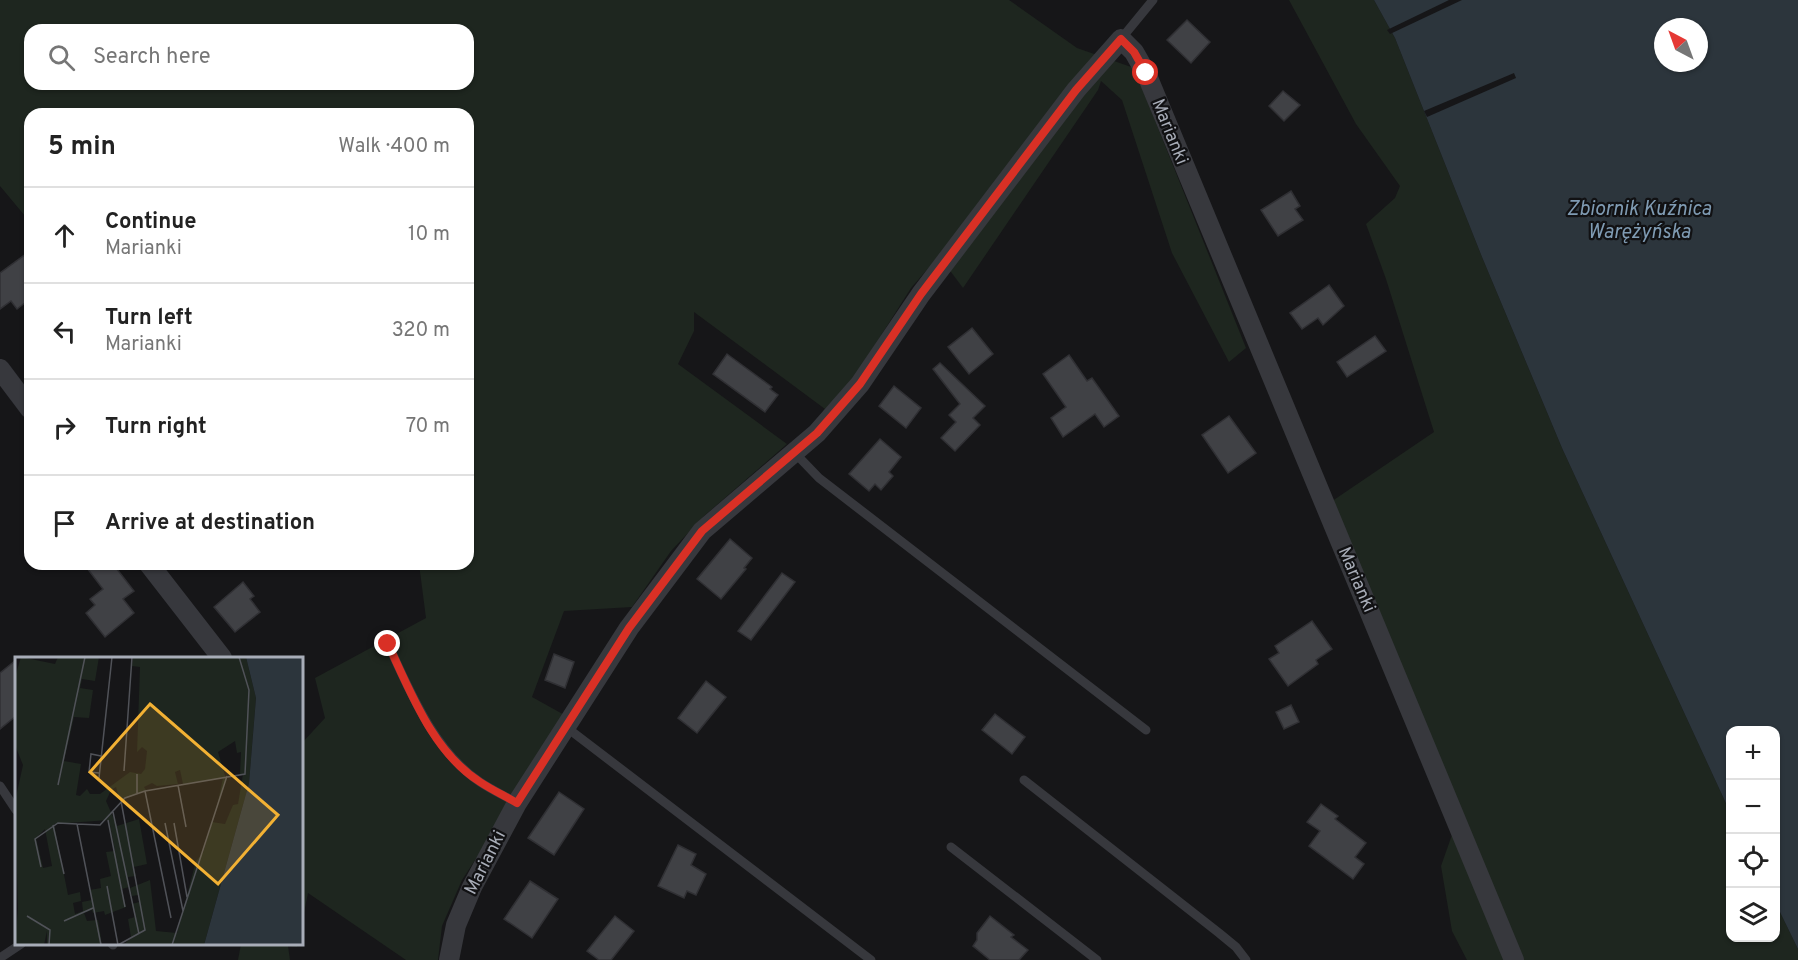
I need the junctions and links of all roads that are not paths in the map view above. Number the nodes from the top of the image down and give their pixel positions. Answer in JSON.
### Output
{"nodes":[{"id":1,"x":1154,"y":0,"type":"edge"},
{"id":2,"x":1121,"y":39,"type":"junction"},
{"id":3,"x":0,"y":369,"type":"edge"},
{"id":4,"x":24,"y":401,"type":"edge"},
{"id":5,"x":794,"y":452,"type":"junction"},
{"id":6,"x":154,"y":570,"type":"edge"},
{"id":7,"x":388,"y":644,"type":"dead end"},
{"id":8,"x":221,"y":657,"type":"edge"},
{"id":9,"x":566,"y":726,"type":"junction"},
{"id":10,"x":1146,"y":730,"type":"dead end"},
{"id":11,"x":1024,"y":780,"type":"dead end"},
{"id":12,"x":0,"y":786,"type":"edge"},
{"id":13,"x":517,"y":803,"type":"junction"},
{"id":14,"x":15,"y":808,"type":"edge"},
{"id":15,"x":951,"y":847,"type":"dead end"},
{"id":16,"x":20,"y":945,"type":"edge"},
{"id":17,"x":0,"y":958,"type":"edge"},
{"id":18,"x":449,"y":960,"type":"edge"},
{"id":19,"x":871,"y":960,"type":"edge"},
{"id":20,"x":1097,"y":960,"type":"edge"},
{"id":21,"x":1246,"y":960,"type":"edge"},
{"id":22,"x":1514,"y":960,"type":"edge"}],
"edges":[{"from":1,"to":2,"type":"lane"},
{"from":2,"to":5,"type":"street","name":"Marianki"},
{"from":2,"to":22,"type":"street","name":"Marianki"},
{"from":3,"to":4,"type":"street"},
{"from":5,"to":9,"type":"street","name":"Marianki"},
{"from":5,"to":10,"type":"lane"},
{"from":6,"to":8,"type":"street"},
{"from":7,"to":13,"type":"lane"},
{"from":9,"to":13,"type":"street","name":"Marianki"},
{"from":9,"to":19,"type":"lane"},
{"from":11,"to":21,"type":"lane"},
{"from":12,"to":14,"type":"lane"},
{"from":13,"to":18,"type":"street","name":"Marianki"},
{"from":15,"to":20,"type":"lane"},
{"from":16,"to":17,"type":"lane"}]}
